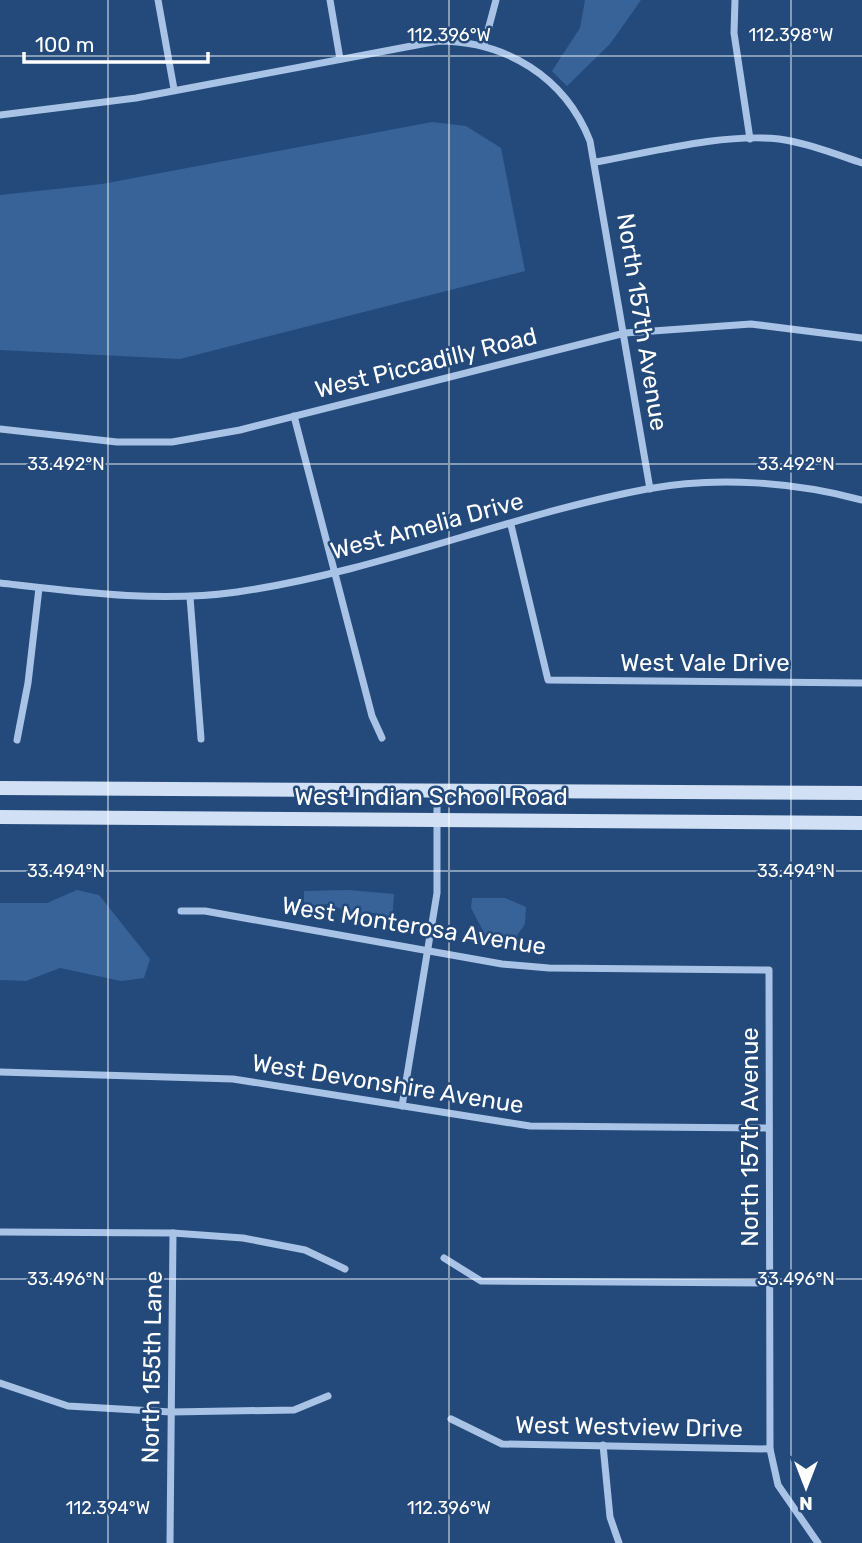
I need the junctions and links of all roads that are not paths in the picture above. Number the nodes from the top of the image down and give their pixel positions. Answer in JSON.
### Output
{"nodes":[{"id":1,"x":158,"y":0,"type":"edge"},
{"id":2,"x":330,"y":0,"type":"edge"},
{"id":3,"x":496,"y":0,"type":"edge"},
{"id":4,"x":735,"y":0,"type":"edge"},
{"id":5,"x":484,"y":45,"type":"junction"},
{"id":6,"x":340,"y":59,"type":"junction"},
{"id":7,"x":174,"y":89,"type":"junction"},
{"id":8,"x":0,"y":115,"type":"edge"},
{"id":9,"x":750,"y":139,"type":"junction"},
{"id":10,"x":596,"y":162,"type":"junction"},
{"id":11,"x":862,"y":163,"type":"edge"},
{"id":12,"x":625,"y":333,"type":"junction"},
{"id":13,"x":862,"y":338,"type":"edge"},
{"id":14,"x":294,"y":416,"type":"junction"},
{"id":15,"x":0,"y":429,"type":"edge"},
{"id":16,"x":650,"y":489,"type":"junction"},
{"id":17,"x":862,"y":500,"type":"edge"},
{"id":18,"x":511,"y":525,"type":"junction"},
{"id":19,"x":332,"y":571,"type":"junction"},
{"id":20,"x":0,"y":583,"type":"edge"},
{"id":21,"x":39,"y":588,"type":"junction"},
{"id":22,"x":190,"y":597,"type":"junction"},
{"id":23,"x":862,"y":683,"type":"edge"},
{"id":24,"x":201,"y":738,"type":"dead end"},
{"id":25,"x":382,"y":738,"type":"dead end"},
{"id":26,"x":17,"y":740,"type":"dead end"},
{"id":27,"x":0,"y":788,"type":"edge"},
{"id":28,"x":437,"y":790,"type":"junction"},
{"id":29,"x":862,"y":793,"type":"edge"},
{"id":30,"x":0,"y":817,"type":"edge"},
{"id":31,"x":438,"y":820,"type":"junction"},
{"id":32,"x":862,"y":823,"type":"edge"},
{"id":33,"x":181,"y":911,"type":"dead end"},
{"id":34,"x":428,"y":951,"type":"junction"},
{"id":35,"x":769,"y":970,"type":"joint"},
{"id":36,"x":0,"y":1072,"type":"edge"},
{"id":37,"x":402,"y":1106,"type":"junction"},
{"id":38,"x":769,"y":1128,"type":"junction"},
{"id":39,"x":0,"y":1232,"type":"edge"},
{"id":40,"x":173,"y":1233,"type":"junction"},
{"id":41,"x":444,"y":1258,"type":"dead end"},
{"id":42,"x":345,"y":1269,"type":"dead end"},
{"id":43,"x":770,"y":1283,"type":"junction"},
{"id":44,"x":0,"y":1383,"type":"edge"},
{"id":45,"x":328,"y":1396,"type":"dead end"},
{"id":46,"x":171,"y":1412,"type":"junction"},
{"id":47,"x":451,"y":1419,"type":"dead end"},
{"id":48,"x":603,"y":1445,"type":"junction"},
{"id":49,"x":770,"y":1449,"type":"junction"},
{"id":50,"x":170,"y":1543,"type":"edge"},
{"id":51,"x":619,"y":1543,"type":"edge"},
{"id":52,"x":818,"y":1543,"type":"edge"}],
"edges":[{"from":1,"to":7,"type":"street"},
{"from":2,"to":6,"type":"street"},
{"from":3,"to":5,"type":"street"},
{"from":4,"to":9,"type":"street"},
{"from":5,"to":6,"type":"street","name":"North 157th Avenue"},
{"from":5,"to":10,"type":"street","name":"North 157th Avenue"},
{"from":6,"to":7,"type":"street","name":"North 157th Avenue"},
{"from":7,"to":8,"type":"street","name":"North 157th Avenue"},
{"from":9,"to":10,"type":"street"},
{"from":9,"to":11,"type":"street"},
{"from":10,"to":12,"type":"street","name":"North 157th Avenue"},
{"from":12,"to":13,"type":"street","name":"West Piccadilly Road"},
{"from":12,"to":14,"type":"street","name":"West Piccadilly Road"},
{"from":12,"to":16,"type":"street","name":"North 157th Avenue"},
{"from":14,"to":15,"type":"street","name":"West Piccadilly Road"},
{"from":14,"to":19,"type":"street"},
{"from":16,"to":17,"type":"street","name":"West Amelia Drive"},
{"from":16,"to":18,"type":"street","name":"West Amelia Drive"},
{"from":18,"to":19,"type":"street","name":"West Amelia Drive"},
{"from":18,"to":23,"type":"street","name":"West Vale Drive"},
{"from":19,"to":22,"type":"street","name":"West Amelia Drive"},
{"from":19,"to":25,"type":"street"},
{"from":20,"to":21,"type":"street","name":"West Amelia Drive"},
{"from":21,"to":22,"type":"street","name":"West Amelia Drive"},
{"from":21,"to":26,"type":"street"},
{"from":22,"to":24,"type":"street"},
{"from":27,"to":28,"type":"main road","name":"West Indian School Road"},
{"from":28,"to":29,"type":"main road","name":"West Indian School Road"},
{"from":28,"to":31,"type":"street"},
{"from":30,"to":31,"type":"main road","name":"West Indian School Road"},
{"from":31,"to":32,"type":"main road","name":"West Indian School Road"},
{"from":31,"to":34,"type":"street"},
{"from":33,"to":34,"type":"street","name":"West Monterosa Avenue"},
{"from":34,"to":35,"type":"street","name":"West Monterosa Avenue"},
{"from":34,"to":37,"type":"street"},
{"from":35,"to":38,"type":"street","name":"North 157th Avenue"},
{"from":36,"to":37,"type":"street","name":"West Devonshire Avenue"},
{"from":37,"to":38,"type":"street","name":"West Devonshire Avenue"},
{"from":38,"to":43,"type":"street","name":"North 157th Avenue"},
{"from":39,"to":40,"type":"street"},
{"from":40,"to":42,"type":"street"},
{"from":40,"to":46,"type":"street","name":"North 155th Lane"},
{"from":41,"to":43,"type":"street"},
{"from":43,"to":49,"type":"street","name":"North 157th Avenue"},
{"from":44,"to":46,"type":"street"},
{"from":45,"to":46,"type":"street"},
{"from":46,"to":50,"type":"street","name":"North 155th Lane"},
{"from":47,"to":48,"type":"street","name":"West Westview Drive"},
{"from":48,"to":49,"type":"street","name":"West Westview Drive"},
{"from":48,"to":51,"type":"street"},
{"from":49,"to":52,"type":"street","name":"North 157th Avenue"}]}
